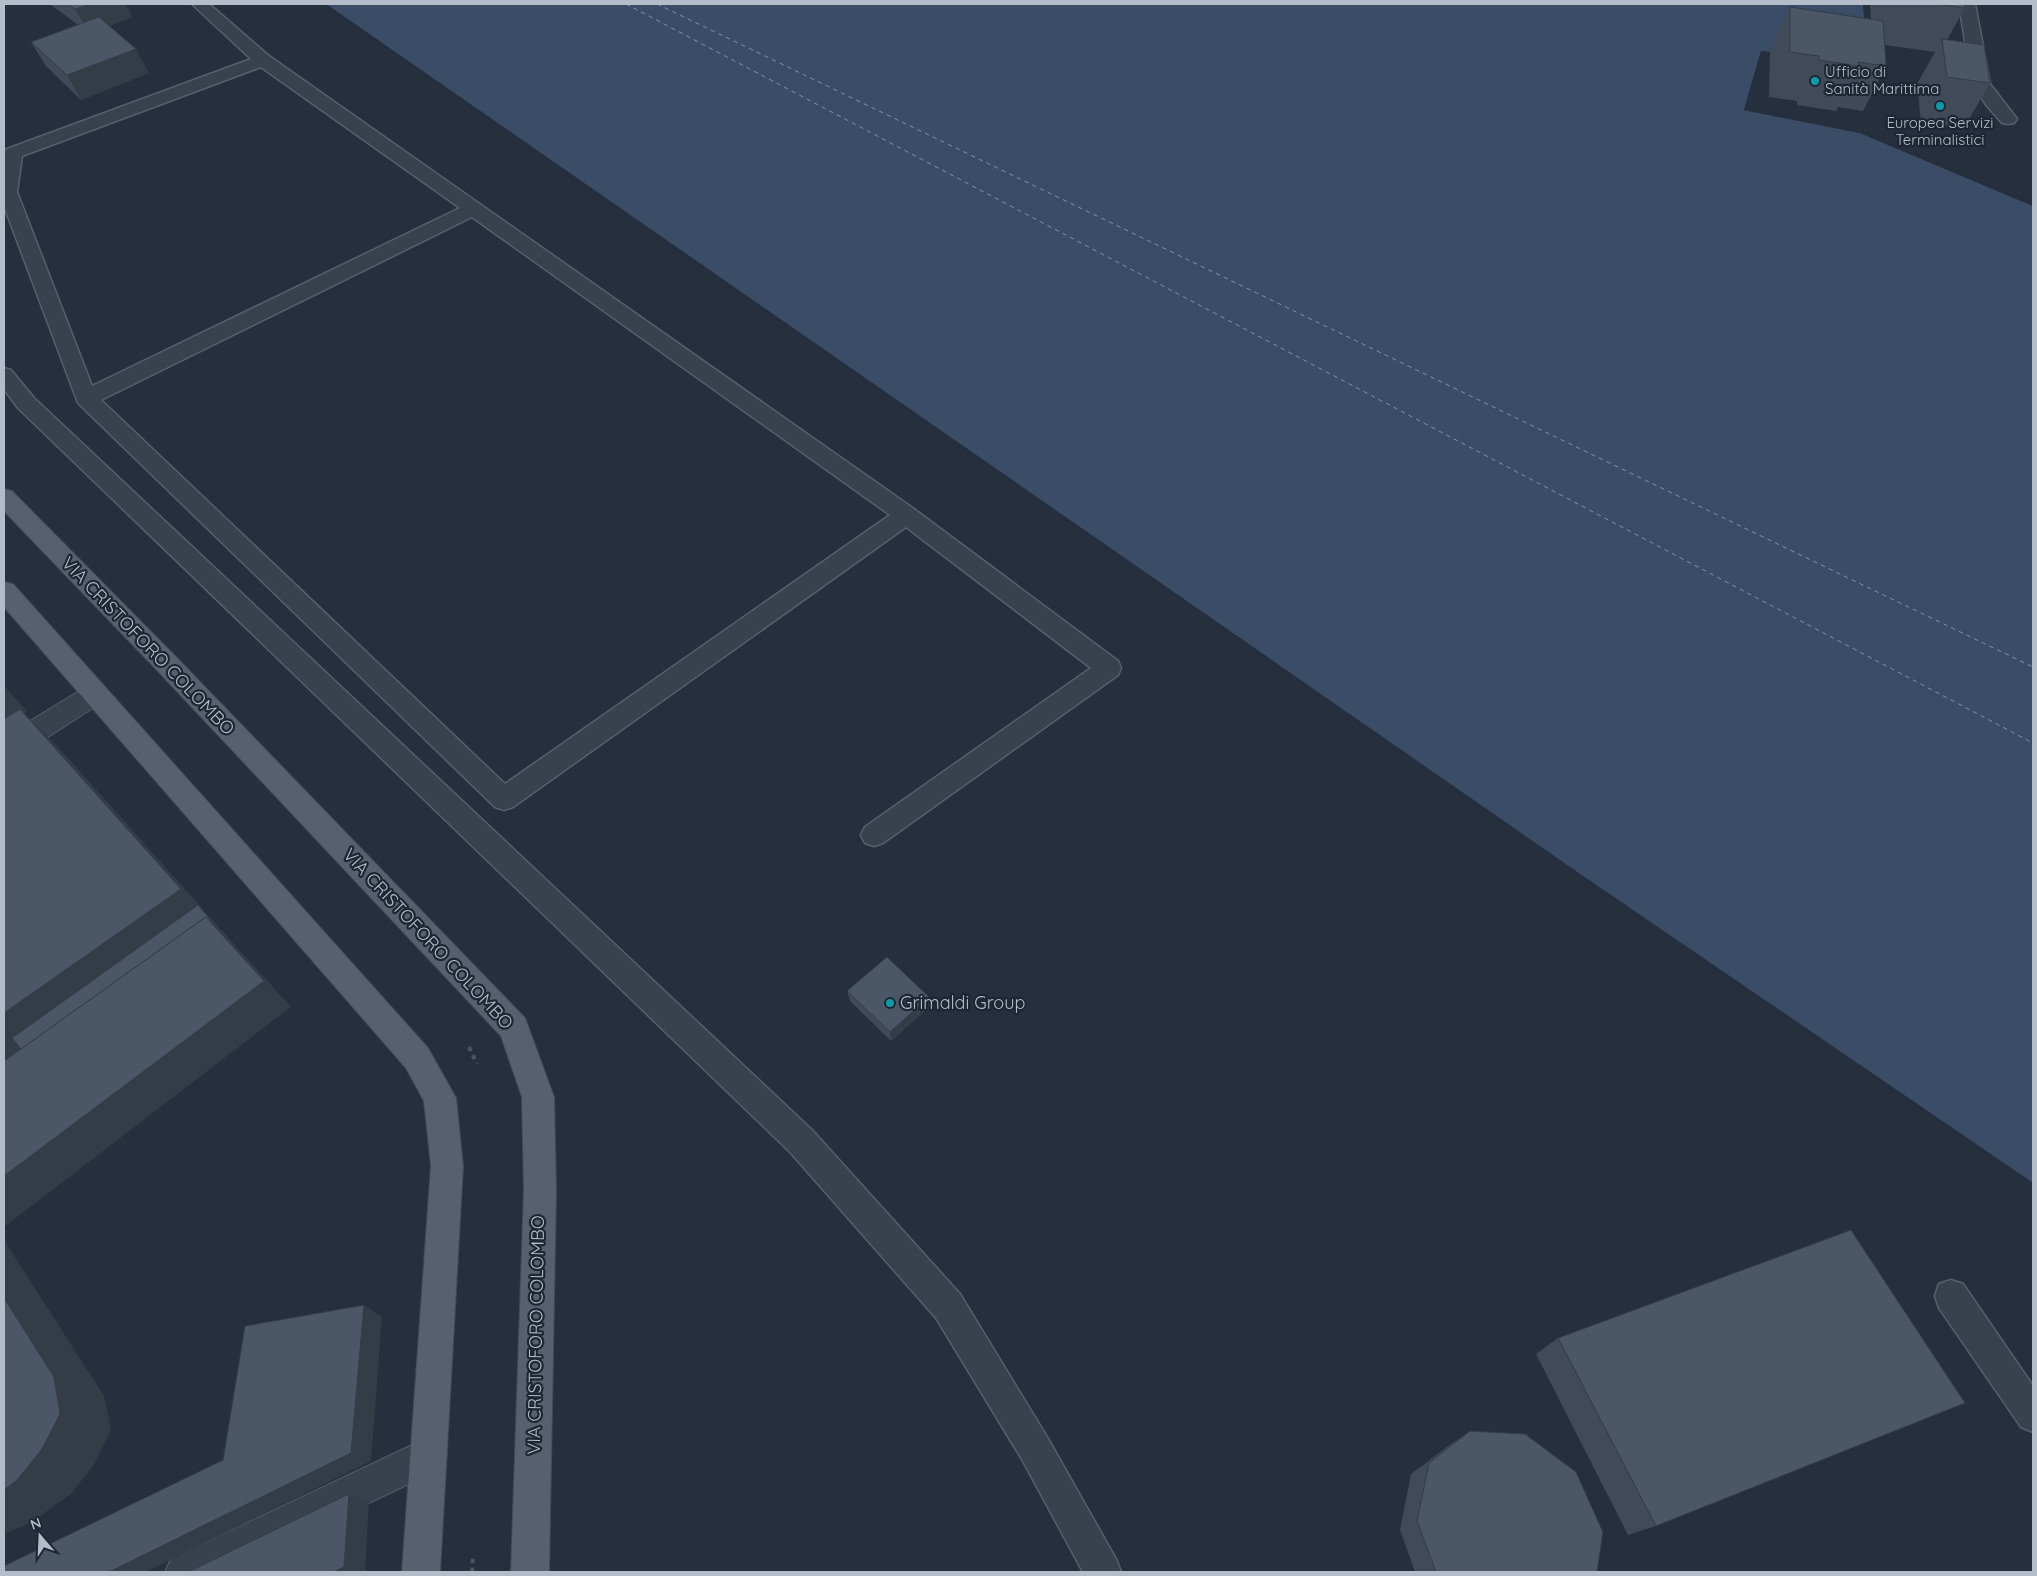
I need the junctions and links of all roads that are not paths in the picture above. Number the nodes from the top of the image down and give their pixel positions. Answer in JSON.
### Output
{"nodes":[{"id":1,"x":200,"y":4,"type":"edge"},
{"id":2,"x":1968,"y":4,"type":"edge"},
{"id":3,"x":264,"y":60,"type":"junction"},
{"id":4,"x":2008,"y":119,"type":"dead end"},
{"id":5,"x":474,"y":209,"type":"junction"},
{"id":6,"x":4,"y":375,"type":"edge"},
{"id":7,"x":86,"y":398,"type":"junction"},
{"id":8,"x":4,"y":497,"type":"edge"},
{"id":9,"x":906,"y":515,"type":"junction"},
{"id":10,"x":4,"y":592,"type":"edge"},
{"id":11,"x":94,"y":695,"type":"junction"},
{"id":12,"x":4,"y":751,"type":"edge"},
{"id":13,"x":874,"y":835,"type":"dead end"},
{"id":14,"x":1951,"y":1296,"type":"dead end"},
{"id":15,"x":2033,"y":1415,"type":"edge"},
{"id":16,"x":429,"y":1455,"type":"junction"},
{"id":17,"x":184,"y":1572,"type":"edge"},
{"id":18,"x":421,"y":1572,"type":"edge"},
{"id":19,"x":530,"y":1572,"type":"edge"},
{"id":20,"x":1103,"y":1572,"type":"edge"}],
"edges":[{"from":1,"to":3,"type":"lane"},
{"from":2,"to":4,"type":"lane"},
{"from":3,"to":5,"type":"lane"},
{"from":3,"to":7,"type":"lane"},
{"from":5,"to":7,"type":"lane"},
{"from":5,"to":9,"type":"lane"},
{"from":6,"to":20,"type":"lane"},
{"from":7,"to":9,"type":"lane"},
{"from":8,"to":19,"type":"main road","name":"VIA CRISTOFORO COLOMBO"},
{"from":9,"to":13,"type":"lane"},
{"from":10,"to":11,"type":"main road"},
{"from":11,"to":12,"type":"street"},
{"from":11,"to":16,"type":"main road"},
{"from":14,"to":15,"type":"lane"},
{"from":16,"to":17,"type":"street"},
{"from":16,"to":18,"type":"main road"}]}
